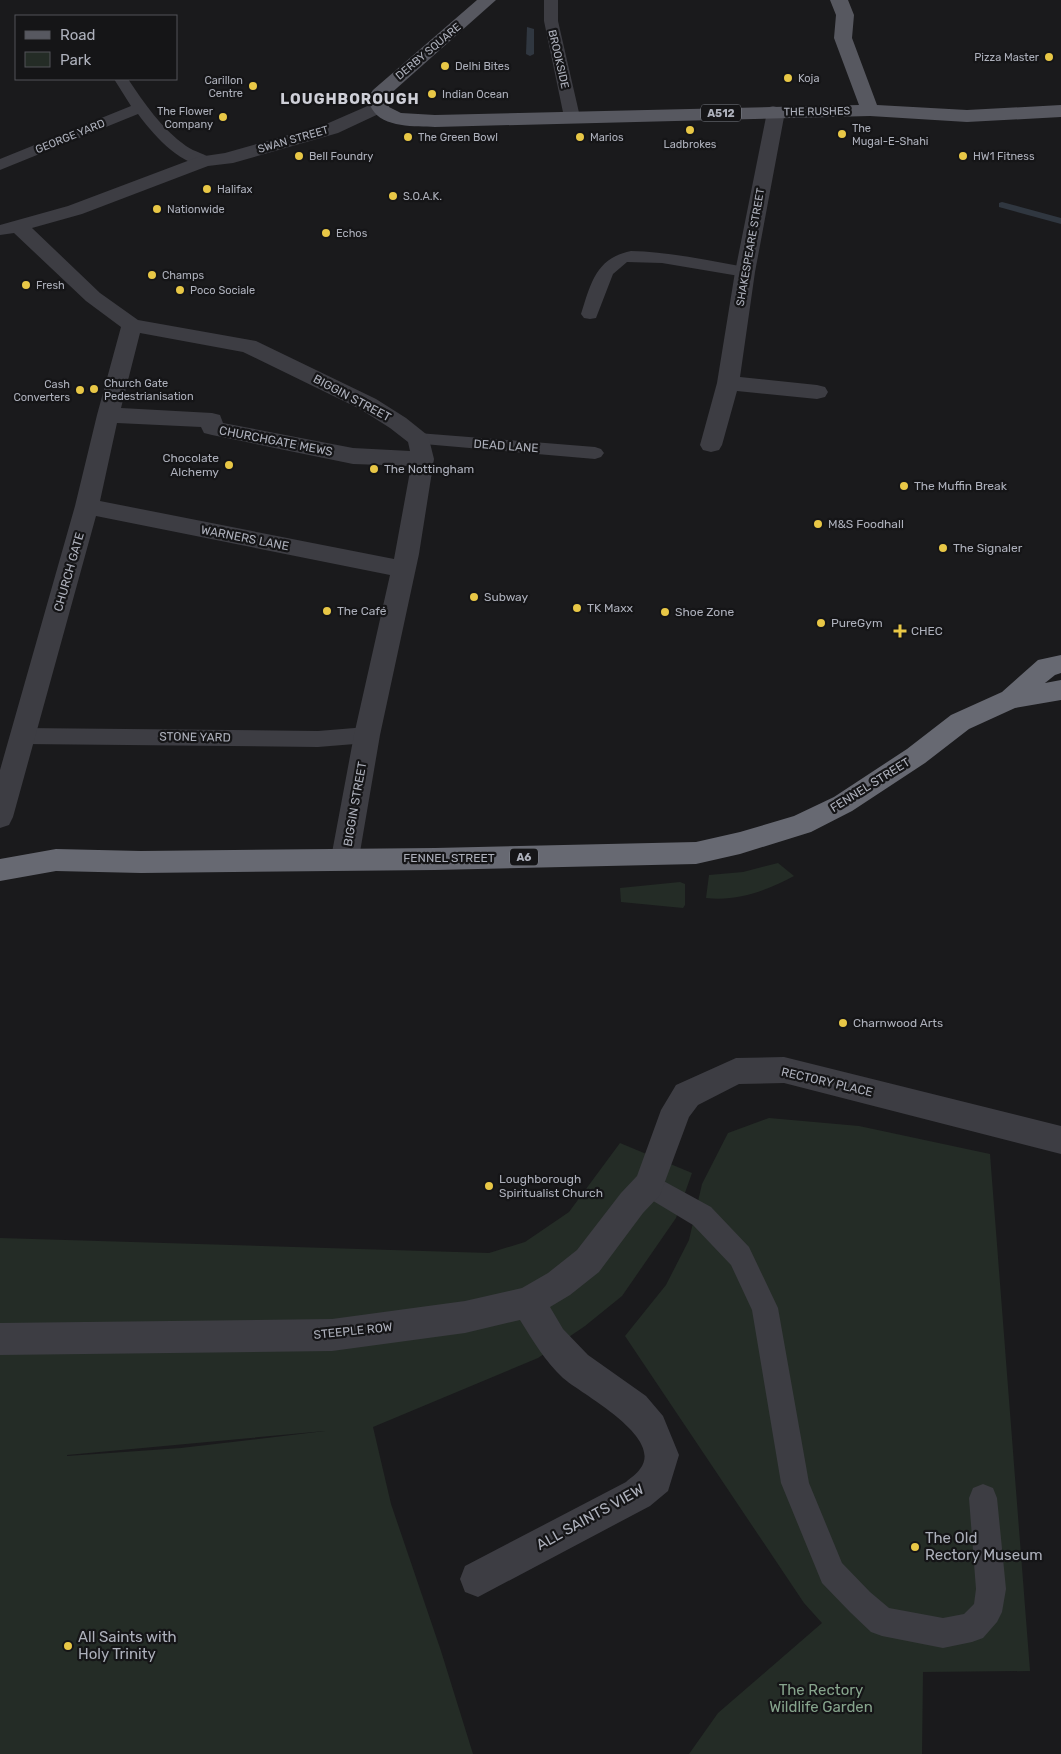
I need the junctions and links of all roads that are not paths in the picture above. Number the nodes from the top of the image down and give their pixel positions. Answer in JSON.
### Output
{"nodes":[{"id":1,"x":488,"y":0,"type":"edge"},
{"id":2,"x":551,"y":0,"type":"edge"},
{"id":3,"x":839,"y":0,"type":"edge"},
{"id":4,"x":122,"y":80,"type":"edge"},
{"id":5,"x":379,"y":107,"type":"junction"},
{"id":6,"x":139,"y":108,"type":"junction"},
{"id":7,"x":870,"y":110,"type":"junction"},
{"id":8,"x":1061,"y":111,"type":"edge"},
{"id":9,"x":773,"y":112,"type":"junction"},
{"id":10,"x":572,"y":117,"type":"junction"},
{"id":11,"x":205,"y":162,"type":"junction"},
{"id":12,"x":0,"y":164,"type":"edge"},
{"id":13,"x":9,"y":229,"type":"edge"},
{"id":14,"x":745,"y":272,"type":"junction"},
{"id":15,"x":590,"y":314,"type":"dead end"},
{"id":16,"x":132,"y":325,"type":"junction"},
{"id":17,"x":728,"y":383,"type":"junction"},
{"id":18,"x":817,"y":392,"type":"dead end"},
{"id":19,"x":108,"y":415,"type":"junction"},
{"id":20,"x":711,"y":445,"type":"dead end"},
{"id":21,"x":420,"y":449,"type":"junction"},
{"id":22,"x":595,"y":453,"type":"dead end"},
{"id":23,"x":87,"y":506,"type":"junction"},
{"id":24,"x":402,"y":569,"type":"junction"},
{"id":25,"x":1061,"y":664,"type":"edge"},
{"id":26,"x":1061,"y":690,"type":"edge"},
{"id":27,"x":1010,"y":699,"type":"junction"},
{"id":28,"x":367,"y":735,"type":"junction"},
{"id":29,"x":23,"y":736,"type":"junction"},
{"id":30,"x":0,"y":817,"type":"edge"},
{"id":31,"x":345,"y":858,"type":"junction"},
{"id":32,"x":0,"y":870,"type":"edge"},
{"id":33,"x":1061,"y":1140,"type":"edge"},
{"id":34,"x":640,"y":1194,"type":"junction"},
{"id":35,"x":528,"y":1302,"type":"junction"},
{"id":36,"x":0,"y":1339,"type":"edge"},
{"id":37,"x":983,"y":1498,"type":"dead end"},
{"id":38,"x":478,"y":1579,"type":"dead end"}],
"edges":[{"from":1,"to":5,"type":"main road","name":"DERBY SQUARE"},
{"from":2,"to":10,"type":"lane","name":"BROOKSIDE"},
{"from":3,"to":7,"type":"main road"},
{"from":4,"to":6,"type":"lane"},
{"from":5,"to":10,"type":"main road","number":"A512"},
{"from":5,"to":11,"type":"street","name":"SWAN STREET"},
{"from":6,"to":11,"type":"lane"},
{"from":6,"to":12,"type":"lane","name":"GEORGE YARD"},
{"from":7,"to":8,"type":"main road","name":"THE RUSHES","number":"A512"},
{"from":7,"to":9,"type":"main road","name":"THE RUSHES","number":"A512"},
{"from":9,"to":10,"type":"main road","name":"THE RUSHES","number":"A512"},
{"from":9,"to":14,"type":"street","name":"SHAKESPEARE STREET"},
{"from":11,"to":13,"type":"street","name":"SWAN STREET"},
{"from":13,"to":16,"type":"street","name":"BIGGIN STREET"},
{"from":14,"to":15,"type":"lane"},
{"from":14,"to":17,"type":"street","name":"SHAKESPEARE STREET"},
{"from":16,"to":19,"type":"street","name":"CHURCH GATE"},
{"from":16,"to":21,"type":"street","name":"BIGGIN STREET"},
{"from":17,"to":18,"type":"street"},
{"from":17,"to":20,"type":"street","name":"SHAKESPEARE STREET"},
{"from":19,"to":21,"type":"street","name":"CHURCHGATE MEWS"},
{"from":19,"to":23,"type":"street","name":"CHURCH GATE"},
{"from":21,"to":22,"type":"lane","name":"DEAD LANE"},
{"from":21,"to":24,"type":"street","name":"BIGGIN STREET"},
{"from":23,"to":24,"type":"street","name":"WARNERS LANE"},
{"from":23,"to":29,"type":"street","name":"CHURCH GATE"},
{"from":24,"to":28,"type":"street","name":"BIGGIN STREET"},
{"from":25,"to":27,"type":"highway","name":"FENNEL STREET","number":"A6"},
{"from":26,"to":27,"type":"highway","name":"FENNEL STREET","number":"A6"},
{"from":27,"to":31,"type":"highway","name":"FENNEL STREET","number":"A6"},
{"from":28,"to":29,"type":"lane","name":"STONE YARD"},
{"from":28,"to":31,"type":"street","name":"BIGGIN STREET"},
{"from":29,"to":30,"type":"street","name":"CHURCH GATE"},
{"from":31,"to":32,"type":"highway","name":"FENNEL STREET","number":"A6"},
{"from":33,"to":34,"type":"street","name":"RECTORY PLACE"},
{"from":34,"to":35,"type":"street","name":"STEEPLE ROW"},
{"from":34,"to":37,"type":"lane"},
{"from":35,"to":36,"type":"street","name":"STEEPLE ROW"},
{"from":35,"to":38,"type":"street","name":"ALL SAINTS VIEW"}]}
